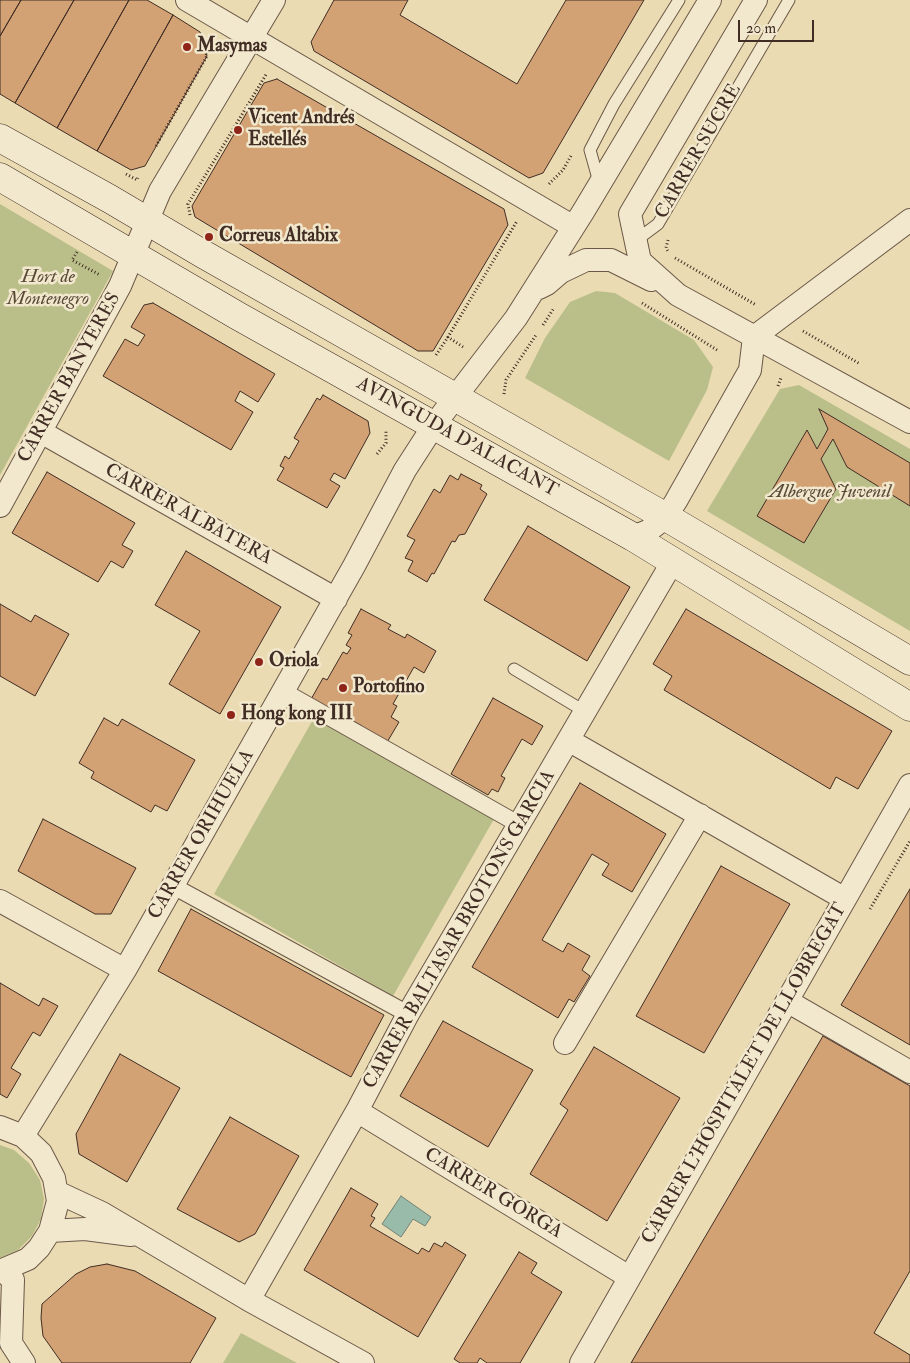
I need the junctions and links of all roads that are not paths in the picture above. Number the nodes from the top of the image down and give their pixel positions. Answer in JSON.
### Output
{"nodes":[{"id":1,"x":187,"y":0,"type":"edge"},
{"id":2,"x":274,"y":0,"type":"edge"},
{"id":3,"x":679,"y":0,"type":"edge"},
{"id":4,"x":710,"y":0,"type":"edge"},
{"id":5,"x":756,"y":0,"type":"edge"},
{"id":6,"x":789,"y":0,"type":"edge"},
{"id":7,"x":252,"y":37,"type":"junction"},
{"id":8,"x":0,"y":138,"type":"edge"},
{"id":9,"x":0,"y":177,"type":"edge"},
{"id":10,"x":600,"y":184,"type":"junction"},
{"id":11,"x":147,"y":220,"type":"junction"},
{"id":12,"x":910,"y":220,"type":"edge"},
{"id":13,"x":572,"y":226,"type":"junction"},
{"id":14,"x":635,"y":241,"type":"junction"},
{"id":15,"x":133,"y":254,"type":"junction"},
{"id":16,"x":534,"y":290,"type":"junction"},
{"id":17,"x":678,"y":295,"type":"junction"},
{"id":18,"x":754,"y":336,"type":"junction"},
{"id":19,"x":456,"y":396,"type":"junction"},
{"id":20,"x":910,"y":422,"type":"edge"},
{"id":21,"x":434,"y":425,"type":"junction"},
{"id":22,"x":40,"y":432,"type":"junction"},
{"id":23,"x":0,"y":506,"type":"edge"},
{"id":24,"x":666,"y":517,"type":"junction"},
{"id":25,"x":633,"y":537,"type":"junction"},
{"id":26,"x":673,"y":562,"type":"junction"},
{"id":27,"x":336,"y":599,"type":"junction"},
{"id":28,"x":910,"y":661,"type":"edge"},
{"id":29,"x":514,"y":669,"type":"dead end"},
{"id":30,"x":283,"y":691,"type":"junction"},
{"id":31,"x":910,"y":707,"type":"edge"},
{"id":32,"x":584,"y":711,"type":"junction"},
{"id":33,"x":570,"y":741,"type":"junction"},
{"id":34,"x":910,"y":785,"type":"edge"},
{"id":35,"x":700,"y":815,"type":"junction"},
{"id":36,"x":520,"y":825,"type":"junction"},
{"id":37,"x":173,"y":886,"type":"junction"},
{"id":38,"x":845,"y":899,"type":"junction"},
{"id":39,"x":0,"y":901,"type":"edge"},
{"id":40,"x":125,"y":970,"type":"junction"},
{"id":41,"x":787,"y":1001,"type":"junction"},
{"id":42,"x":408,"y":1014,"type":"junction"},
{"id":43,"x":565,"y":1044,"type":"dead end"},
{"id":44,"x":910,"y":1072,"type":"edge"},
{"id":45,"x":357,"y":1111,"type":"junction"},
{"id":46,"x":0,"y":1127,"type":"edge"},
{"id":47,"x":22,"y":1136,"type":"junction"},
{"id":48,"x":57,"y":1192,"type":"junction"},
{"id":49,"x":50,"y":1231,"type":"junction"},
{"id":50,"x":144,"y":1237,"type":"junction"},
{"id":51,"x":2,"y":1271,"type":"edge"},
{"id":52,"x":630,"y":1277,"type":"junction"},
{"id":53,"x":249,"y":1300,"type":"junction"},
{"id":54,"x":24,"y":1363,"type":"edge"},
{"id":55,"x":362,"y":1363,"type":"edge"},
{"id":56,"x":580,"y":1363,"type":"edge"}],
"edges":[{"from":1,"to":7,"type":"street"},
{"from":2,"to":7,"type":"street","name":"CARRER BANYERES"},
{"from":3,"to":10,"type":"lane"},
{"from":4,"to":10,"type":"street"},
{"from":5,"to":14,"type":"street","name":"CARRER SUCRE"},
{"from":6,"to":14,"type":"lane","name":"CARRER SUCRE"},
{"from":7,"to":11,"type":"street","name":"CARRER BANYERES"},
{"from":7,"to":13,"type":"street"},
{"from":8,"to":11,"type":"main road","name":"AVINGUDA D'ALACANT"},
{"from":9,"to":15,"type":"main road","name":"AVINGUDA D'ALACANT"},
{"from":10,"to":13,"type":"street"},
{"from":11,"to":15,"type":"street","name":"CARRER BANYERES"},
{"from":11,"to":19,"type":"main road","name":"AVINGUDA D'ALACANT"},
{"from":12,"to":18,"type":"street"},
{"from":13,"to":16,"type":"street"},
{"from":14,"to":17,"type":"street"},
{"from":15,"to":21,"type":"main road","name":"AVINGUDA D'ALACANT"},
{"from":15,"to":22,"type":"street","name":"CARRER BANYERES"},
{"from":16,"to":17,"type":"street"},
{"from":16,"to":19,"type":"street"},
{"from":17,"to":18,"type":"street"},
{"from":18,"to":20,"type":"street"},
{"from":18,"to":24,"type":"street"},
{"from":19,"to":21,"type":"street","name":"CARRER ORIHUELA"},
{"from":19,"to":24,"type":"main road","name":"AVINGUDA D'ALACANT"},
{"from":21,"to":25,"type":"main road","name":"AVINGUDA D'ALACANT"},
{"from":21,"to":27,"type":"street","name":"CARRER ORIHUELA"},
{"from":22,"to":23,"type":"street","name":"CARRER BANYERES"},
{"from":22,"to":27,"type":"street","name":"CARRER ALBATERA"},
{"from":24,"to":25,"type":"street"},
{"from":24,"to":28,"type":"main road","name":"AVINGUDA D'ALACANT"},
{"from":25,"to":26,"type":"main road","name":"AVINGUDA D'ALACANT"},
{"from":26,"to":31,"type":"main road","name":"AVINGUDA D'ALACANT"},
{"from":26,"to":32,"type":"street","name":"CARRER BALTASAR BROTONS GARCIA"},
{"from":27,"to":30,"type":"street","name":"CARRER ORIHUELA"},
{"from":29,"to":32,"type":"lane"},
{"from":30,"to":36,"type":"street"},
{"from":30,"to":37,"type":"street","name":"CARRER ORIHUELA"},
{"from":32,"to":33,"type":"street","name":"CARRER BALTASAR BROTONS GARCIA"},
{"from":33,"to":35,"type":"street"},
{"from":33,"to":36,"type":"street","name":"CARRER BALTASAR BROTONS GARCIA"},
{"from":34,"to":38,"type":"street","name":"CARRER L'HOSPITALET DE LLOBREGAT"},
{"from":35,"to":38,"type":"street"},
{"from":35,"to":43,"type":"street"},
{"from":36,"to":42,"type":"street","name":"CARRER BALTASAR BROTONS GARCIA"},
{"from":37,"to":40,"type":"street","name":"CARRER ORIHUELA"},
{"from":37,"to":42,"type":"street"},
{"from":38,"to":41,"type":"street","name":"CARRER L'HOSPITALET DE LLOBREGAT"},
{"from":39,"to":40,"type":"street"},
{"from":40,"to":47,"type":"street","name":"CARRER ORIHUELA"},
{"from":41,"to":44,"type":"street"},
{"from":41,"to":52,"type":"street","name":"CARRER L'HOSPITALET DE LLOBREGAT"},
{"from":42,"to":45,"type":"street","name":"CARRER BALTASAR BROTONS GARCIA"},
{"from":45,"to":52,"type":"street","name":"CARRER GORGA"},
{"from":45,"to":53,"type":"street","name":"CARRER BALTASAR BROTONS GARCIA"},
{"from":46,"to":47,"type":"street"},
{"from":47,"to":48,"type":"street"},
{"from":48,"to":49,"type":"street"},
{"from":48,"to":50,"type":"street"},
{"from":49,"to":50,"type":"street"},
{"from":49,"to":51,"type":"street"},
{"from":50,"to":53,"type":"street"},
{"from":51,"to":54,"type":"street"},
{"from":52,"to":56,"type":"street","name":"CARRER L'HOSPITALET DE LLOBREGAT"},
{"from":53,"to":55,"type":"street"}]}
